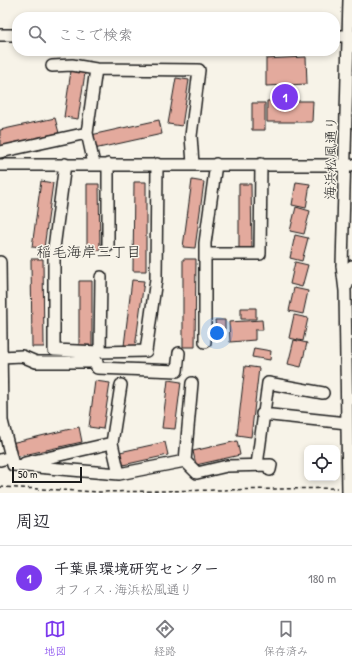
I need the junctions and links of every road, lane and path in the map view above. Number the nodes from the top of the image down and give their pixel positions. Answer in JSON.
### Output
{"nodes":[{"id":1,"x":349,"y":0,"type":"edge"},
{"id":2,"x":0,"y":35,"type":"edge"},
{"id":3,"x":12,"y":35,"type":"edge"},
{"id":4,"x":350,"y":36,"type":"edge"},
{"id":5,"x":52,"y":66,"type":"dead end"},
{"id":6,"x":96,"y":69,"type":"junction"},
{"id":7,"x":87,"y":133,"type":"junction"},
{"id":8,"x":0,"y":152,"type":"edge"},
{"id":9,"x":64,"y":164,"type":"junction"},
{"id":10,"x":94,"y":164,"type":"junction"},
{"id":11,"x":108,"y":164,"type":"junction"},
{"id":12,"x":157,"y":164,"type":"junction"},
{"id":13,"x":193,"y":164,"type":"junction"},
{"id":14,"x":216,"y":164,"type":"junction"},
{"id":15,"x":261,"y":164,"type":"junction"},
{"id":16,"x":0,"y":165,"type":"edge"},
{"id":17,"x":348,"y":165,"type":"edge"},
{"id":18,"x":108,"y":246,"type":"dead end"},
{"id":19,"x":204,"y":254,"type":"junction"},
{"id":20,"x":0,"y":262,"type":"edge"},
{"id":21,"x":352,"y":266,"type":"edge"},
{"id":22,"x":101,"y":277,"type":"dead end"},
{"id":23,"x":345,"y":291,"type":"junction"},
{"id":24,"x":0,"y":301,"type":"edge"},
{"id":25,"x":205,"y":342,"type":"dead end"},
{"id":26,"x":100,"y":352,"type":"junction"},
{"id":27,"x":179,"y":353,"type":"dead end"},
{"id":28,"x":1,"y":357,"type":"junction"},
{"id":29,"x":192,"y":384,"type":"dead end"},
{"id":30,"x":121,"y":385,"type":"dead end"},
{"id":31,"x":323,"y":392,"type":"dead end"},
{"id":32,"x":262,"y":414,"type":"junction"},
{"id":33,"x":1,"y":421,"type":"edge"},
{"id":34,"x":347,"y":423,"type":"junction"},
{"id":35,"x":112,"y":443,"type":"junction"},
{"id":36,"x":0,"y":460,"type":"edge"},
{"id":37,"x":12,"y":461,"type":"junction"},
{"id":38,"x":186,"y":461,"type":"junction"},
{"id":39,"x":257,"y":465,"type":"junction"},
{"id":40,"x":350,"y":468,"type":"edge"},
{"id":41,"x":270,"y":470,"type":"dead end"},
{"id":42,"x":119,"y":474,"type":"junction"},
{"id":43,"x":0,"y":487,"type":"edge"},
{"id":44,"x":333,"y":489,"type":"dead end"},
{"id":45,"x":348,"y":493,"type":"edge"}],
"edges":[{"from":1,"to":4,"type":"street","name":"海浜松風通り"},
{"from":2,"to":3,"type":"street"},
{"from":4,"to":17,"type":"street","name":"海浜松風通り"},
{"from":5,"to":6,"type":"street"},
{"from":6,"to":7,"type":"street"},
{"from":6,"to":13,"type":"street"},
{"from":7,"to":8,"type":"street"},
{"from":7,"to":10,"type":"street"},
{"from":9,"to":10,"type":"street"},
{"from":9,"to":16,"type":"street"},
{"from":9,"to":26,"type":"street"},
{"from":10,"to":11,"type":"street"},
{"from":11,"to":12,"type":"street"},
{"from":11,"to":18,"type":"street"},
{"from":12,"to":13,"type":"street"},
{"from":12,"to":26,"type":"street"},
{"from":13,"to":14,"type":"street"},
{"from":14,"to":15,"type":"street"},
{"from":14,"to":19,"type":"street"},
{"from":15,"to":17,"type":"street"},
{"from":15,"to":19,"type":"street"},
{"from":17,"to":23,"type":"street","name":"海浜松風通り"},
{"from":19,"to":25,"type":"street"},
{"from":20,"to":24,"type":"street"},
{"from":21,"to":23,"type":"street"},
{"from":22,"to":26,"type":"street"},
{"from":23,"to":34,"type":"street"},
{"from":24,"to":28,"type":"street"},
{"from":27,"to":28,"type":"street"},
{"from":28,"to":33,"type":"street"},
{"from":29,"to":38,"type":"street"},
{"from":30,"to":35,"type":"street"},
{"from":31,"to":32,"type":"street"},
{"from":32,"to":34,"type":"street"},
{"from":32,"to":39,"type":"street"},
{"from":33,"to":37,"type":"street"},
{"from":34,"to":40,"type":"street"},
{"from":35,"to":37,"type":"street"},
{"from":35,"to":42,"type":"street"},
{"from":36,"to":37,"type":"street"},
{"from":37,"to":42,"type":"street"},
{"from":38,"to":39,"type":"street"},
{"from":38,"to":42,"type":"street"},
{"from":39,"to":41,"type":"street"},
{"from":40,"to":45,"type":"street"},
{"from":43,"to":44,"type":"path"}]}
